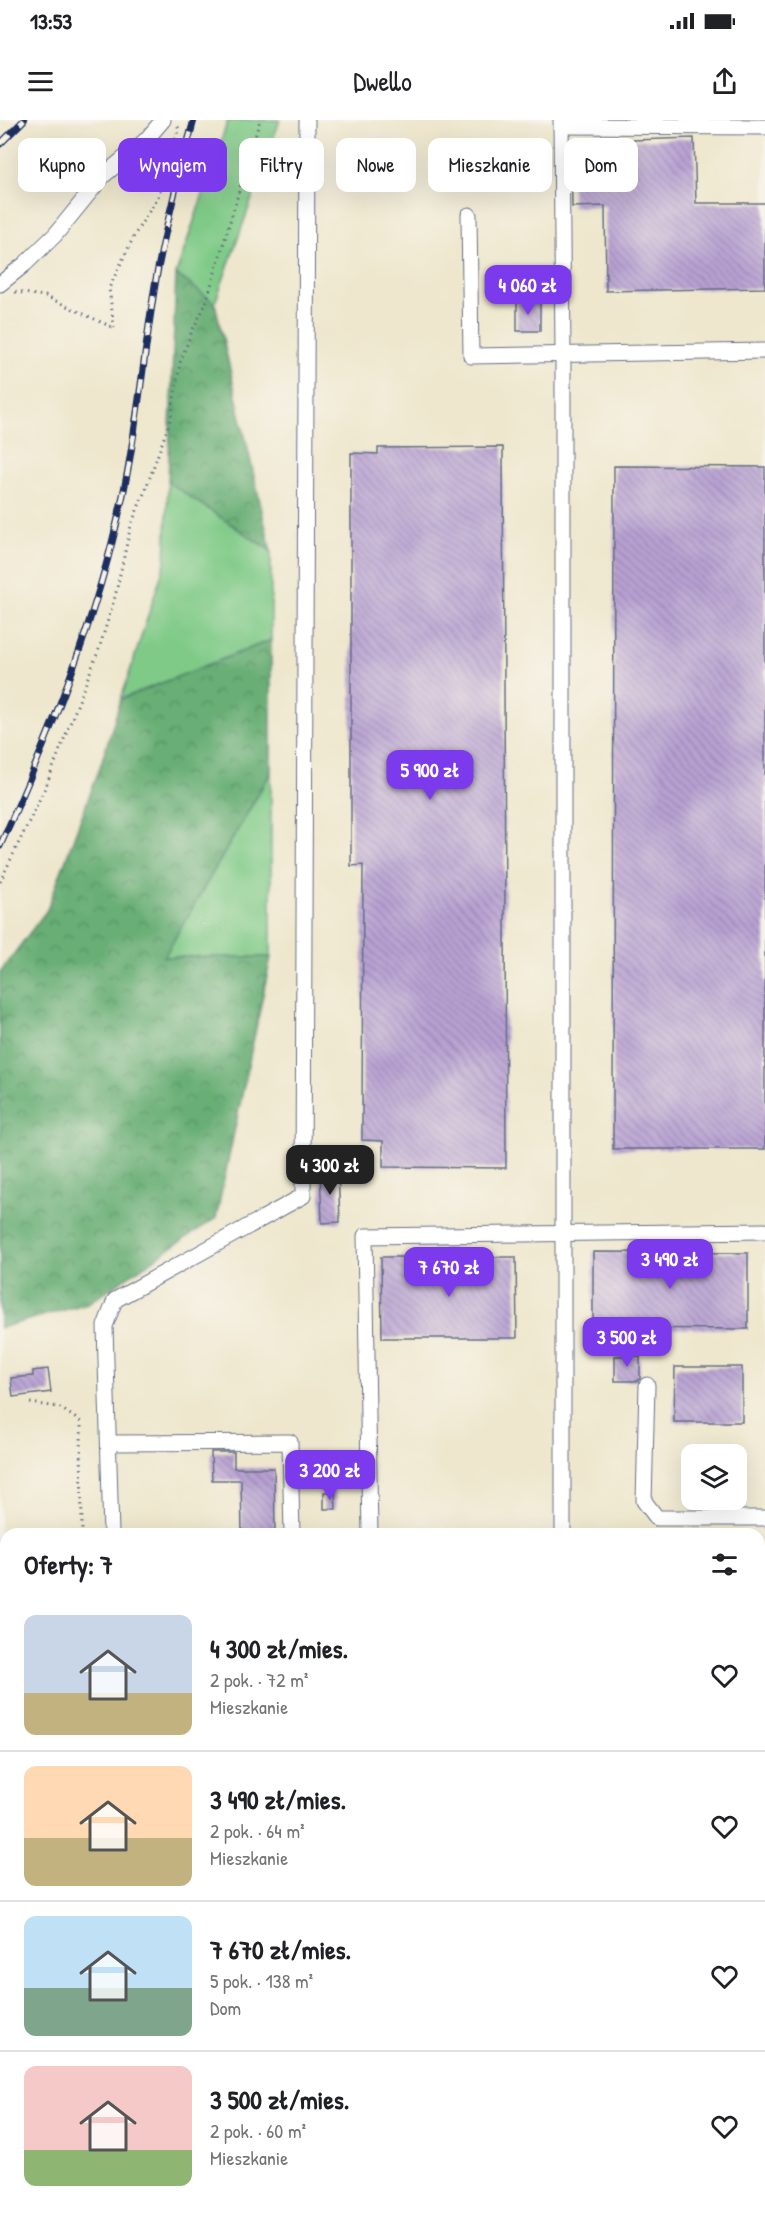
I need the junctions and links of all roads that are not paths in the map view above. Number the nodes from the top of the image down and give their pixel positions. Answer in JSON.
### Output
{"nodes":[{"id":1,"x":163,"y":120,"type":"edge"},
{"id":2,"x":307,"y":120,"type":"edge"},
{"id":3,"x":561,"y":123,"type":"edge"},
{"id":4,"x":765,"y":127,"type":"edge"},
{"id":5,"x":469,"y":215,"type":"dead end"},
{"id":6,"x":4,"y":288,"type":"edge"},
{"id":7,"x":765,"y":351,"type":"edge"},
{"id":8,"x":563,"y":356,"type":"junction"},
{"id":9,"x":765,"y":1231,"type":"edge"},
{"id":10,"x":562,"y":1235,"type":"junction"},
{"id":11,"x":647,"y":1384,"type":"dead end"},
{"id":12,"x":108,"y":1443,"type":"junction"},
{"id":13,"x":765,"y":1518,"type":"edge"},
{"id":14,"x":111,"y":1528,"type":"edge"},
{"id":15,"x":292,"y":1528,"type":"edge"},
{"id":16,"x":370,"y":1528,"type":"edge"},
{"id":17,"x":563,"y":1528,"type":"edge"}],
"edges":[{"from":1,"to":6,"type":"street"},
{"from":2,"to":12,"type":"street"},
{"from":3,"to":4,"type":"street"},
{"from":3,"to":8,"type":"street"},
{"from":5,"to":8,"type":"street"},
{"from":7,"to":8,"type":"street"},
{"from":8,"to":10,"type":"street"},
{"from":9,"to":10,"type":"street"},
{"from":10,"to":16,"type":"street"},
{"from":10,"to":17,"type":"street"},
{"from":11,"to":13,"type":"street"},
{"from":12,"to":14,"type":"street"},
{"from":12,"to":15,"type":"street"}]}
